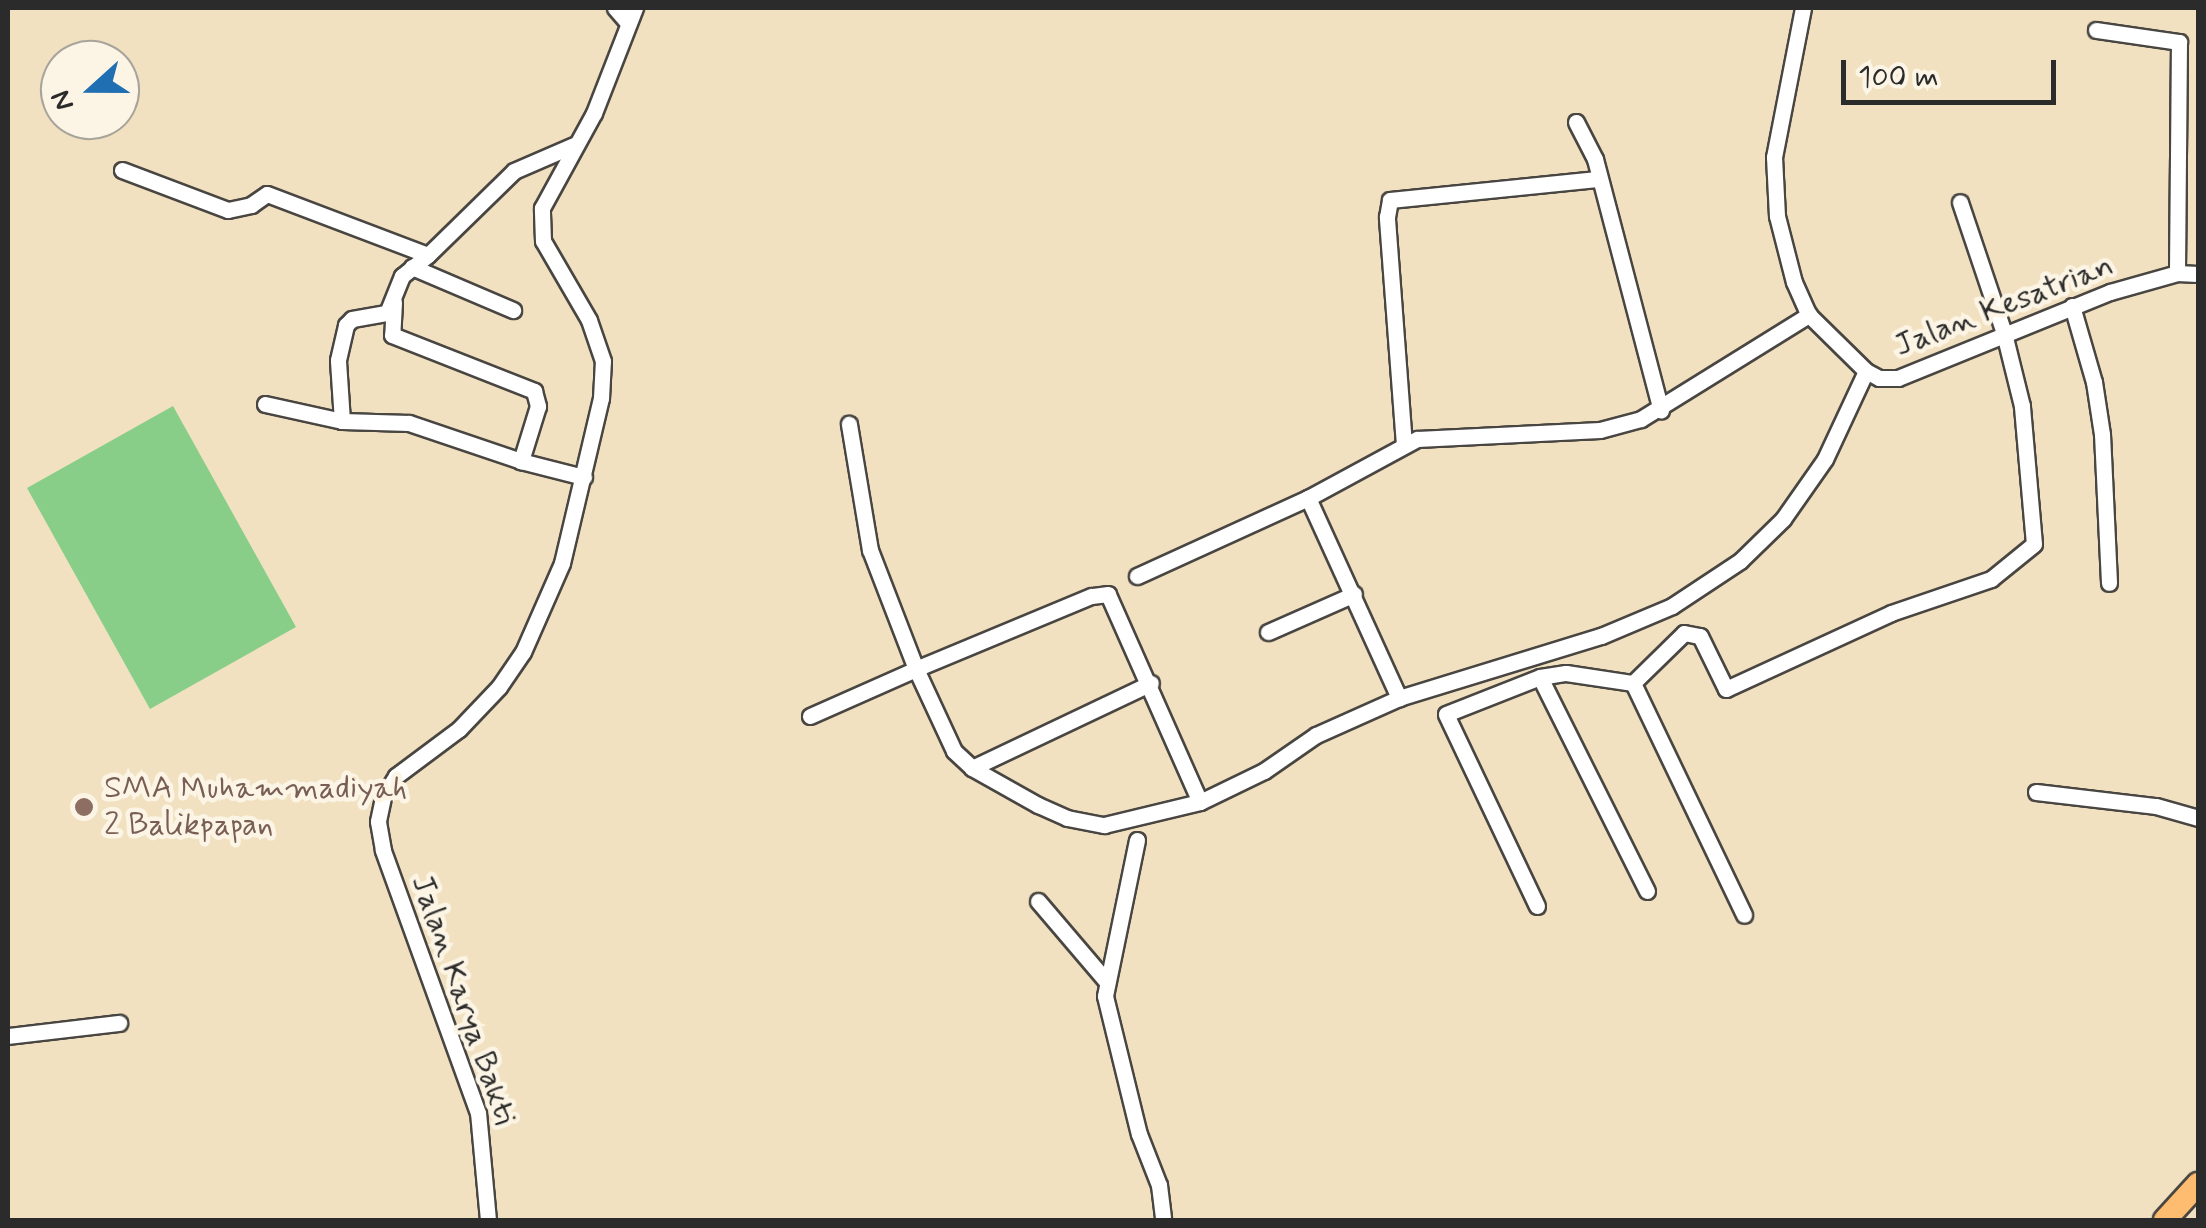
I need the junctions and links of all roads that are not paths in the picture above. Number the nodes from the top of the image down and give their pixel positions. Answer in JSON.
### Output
{"nodes":[{"id":1,"x":615,"y":8,"type":"edge"},
{"id":2,"x":1802,"y":8,"type":"edge"},
{"id":3,"x":631,"y":15,"type":"edge"},
{"id":4,"x":2096,"y":30,"type":"dead end"},
{"id":5,"x":1576,"y":122,"type":"dead end"},
{"id":6,"x":574,"y":145,"type":"junction"},
{"id":7,"x":122,"y":170,"type":"dead end"},
{"id":8,"x":1597,"y":179,"type":"junction"},
{"id":9,"x":1960,"y":202,"type":"dead end"},
{"id":10,"x":428,"y":255,"type":"junction"},
{"id":11,"x":412,"y":267,"type":"junction"},
{"id":12,"x":2177,"y":273,"type":"junction"},
{"id":13,"x":2198,"y":274,"type":"edge"},
{"id":14,"x":394,"y":302,"type":"junction"},
{"id":15,"x":2072,"y":306,"type":"junction"},
{"id":16,"x":512,"y":310,"type":"dead end"},
{"id":17,"x":1809,"y":315,"type":"junction"},
{"id":18,"x":2004,"y":333,"type":"junction"},
{"id":19,"x":1866,"y":370,"type":"junction"},
{"id":20,"x":265,"y":404,"type":"dead end"},
{"id":21,"x":1661,"y":410,"type":"junction"},
{"id":22,"x":342,"y":421,"type":"junction"},
{"id":23,"x":849,"y":424,"type":"dead end"},
{"id":24,"x":1404,"y":445,"type":"junction"},
{"id":25,"x":521,"y":462,"type":"junction"},
{"id":26,"x":584,"y":477,"type":"junction"},
{"id":27,"x":1308,"y":498,"type":"junction"},
{"id":28,"x":1138,"y":576,"type":"dead end"},
{"id":29,"x":2110,"y":583,"type":"dead end"},
{"id":30,"x":1354,"y":594,"type":"junction"},
{"id":31,"x":1268,"y":632,"type":"dead end"},
{"id":32,"x":916,"y":668,"type":"junction"},
{"id":33,"x":1540,"y":677,"type":"junction"},
{"id":34,"x":1633,"y":683,"type":"junction"},
{"id":35,"x":1151,"y":684,"type":"junction"},
{"id":36,"x":1399,"y":698,"type":"junction"},
{"id":37,"x":810,"y":716,"type":"dead end"},
{"id":38,"x":972,"y":768,"type":"junction"},
{"id":39,"x":2036,"y":792,"type":"dead end"},
{"id":40,"x":1200,"y":802,"type":"junction"},
{"id":41,"x":2198,"y":818,"type":"edge"},
{"id":42,"x":1137,"y":840,"type":"dead end"},
{"id":43,"x":1647,"y":891,"type":"dead end"},
{"id":44,"x":1038,"y":902,"type":"dead end"},
{"id":45,"x":1538,"y":906,"type":"dead end"},
{"id":46,"x":1744,"y":915,"type":"dead end"},
{"id":47,"x":1106,"y":981,"type":"junction"},
{"id":48,"x":120,"y":1023,"type":"dead end"},
{"id":49,"x":8,"y":1036,"type":"edge"},
{"id":50,"x":2198,"y":1184,"type":"edge"},
{"id":51,"x":488,"y":1220,"type":"edge"},
{"id":52,"x":1163,"y":1220,"type":"edge"},
{"id":53,"x":2164,"y":1220,"type":"edge"}],
"edges":[{"from":1,"to":3,"type":"street"},
{"from":2,"to":17,"type":"street","name":"Jalan Kesatrian"},
{"from":3,"to":6,"type":"street","name":"Jalan Karya Bakti"},
{"from":4,"to":12,"type":"street"},
{"from":5,"to":8,"type":"street"},
{"from":6,"to":10,"type":"street"},
{"from":6,"to":26,"type":"street","name":"Jalan Karya Bakti"},
{"from":7,"to":10,"type":"street"},
{"from":8,"to":21,"type":"street"},
{"from":8,"to":24,"type":"street"},
{"from":9,"to":18,"type":"street"},
{"from":10,"to":11,"type":"street"},
{"from":11,"to":14,"type":"street"},
{"from":11,"to":16,"type":"street"},
{"from":12,"to":13,"type":"street","name":"Jalan Kesatrian"},
{"from":12,"to":15,"type":"street","name":"Jalan Kesatrian"},
{"from":14,"to":22,"type":"street"},
{"from":14,"to":25,"type":"street"},
{"from":15,"to":18,"type":"street","name":"Jalan Kesatrian"},
{"from":15,"to":29,"type":"street"},
{"from":17,"to":19,"type":"street","name":"Jalan Kesatrian"},
{"from":17,"to":21,"type":"street"},
{"from":18,"to":19,"type":"street","name":"Jalan Kesatrian"},
{"from":18,"to":34,"type":"street"},
{"from":19,"to":36,"type":"street"},
{"from":20,"to":22,"type":"street"},
{"from":21,"to":24,"type":"street"},
{"from":22,"to":25,"type":"street"},
{"from":23,"to":32,"type":"street"},
{"from":24,"to":27,"type":"street"},
{"from":25,"to":26,"type":"street"},
{"from":26,"to":51,"type":"street","name":"Jalan Karya Bakti"},
{"from":27,"to":28,"type":"street"},
{"from":27,"to":30,"type":"street"},
{"from":30,"to":31,"type":"street"},
{"from":30,"to":36,"type":"street"},
{"from":32,"to":35,"type":"street"},
{"from":32,"to":37,"type":"street"},
{"from":32,"to":38,"type":"street"},
{"from":33,"to":34,"type":"street"},
{"from":33,"to":43,"type":"street"},
{"from":33,"to":45,"type":"street"},
{"from":34,"to":46,"type":"street"},
{"from":35,"to":38,"type":"street"},
{"from":35,"to":40,"type":"street"},
{"from":36,"to":40,"type":"street"},
{"from":38,"to":40,"type":"street"},
{"from":39,"to":41,"type":"street"},
{"from":42,"to":47,"type":"street"},
{"from":44,"to":47,"type":"street"},
{"from":47,"to":52,"type":"street"},
{"from":48,"to":49,"type":"street"},
{"from":50,"to":53,"type":"highway"}]}
